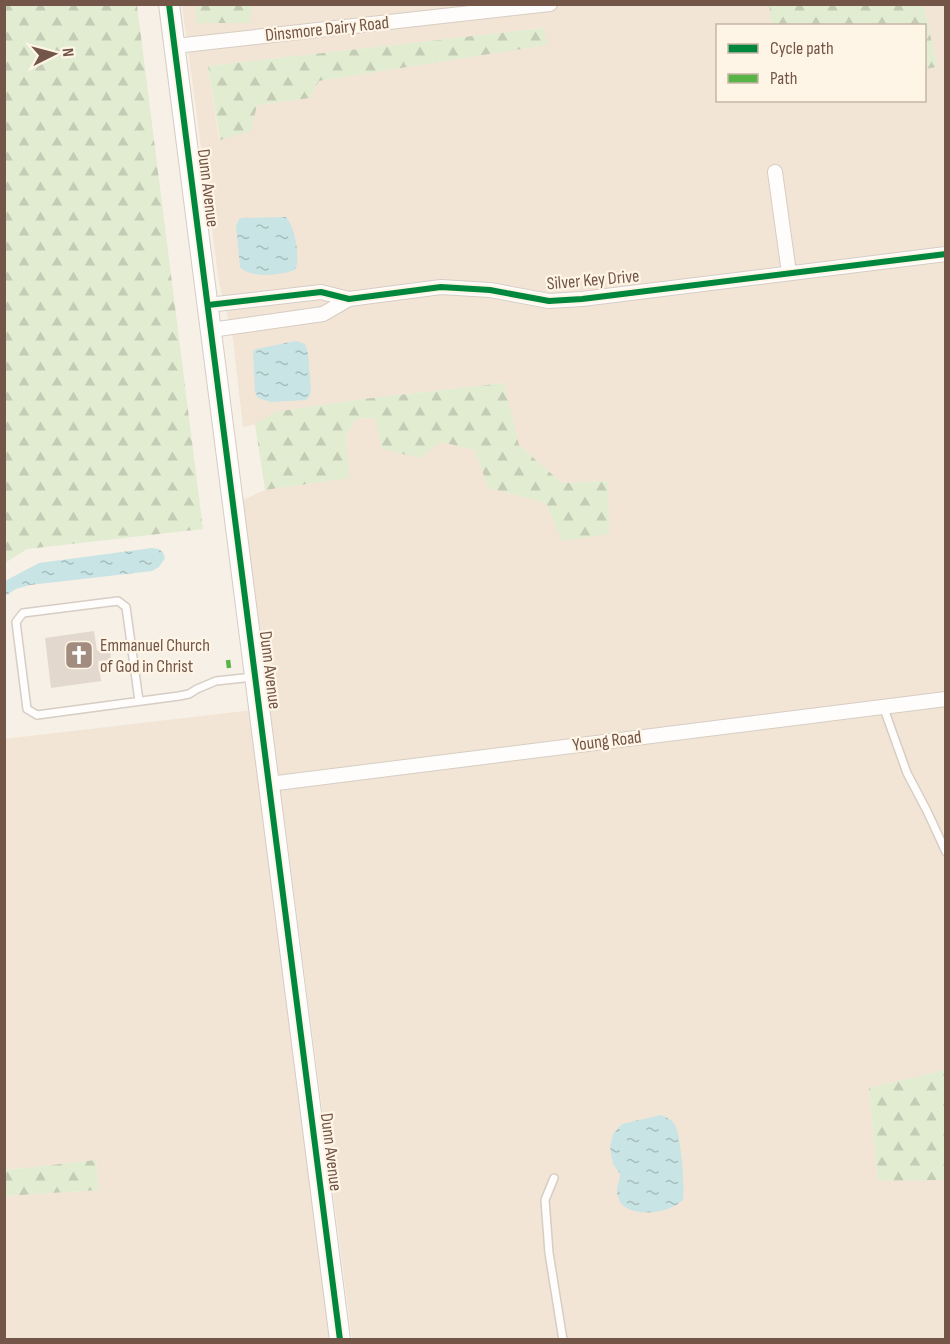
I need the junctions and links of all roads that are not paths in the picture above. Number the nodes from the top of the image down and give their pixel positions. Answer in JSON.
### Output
{"nodes":[{"id":1,"x":170,"y":4,"type":"edge"},
{"id":2,"x":550,"y":4,"type":"edge"},
{"id":3,"x":175,"y":46,"type":"junction"},
{"id":4,"x":776,"y":172,"type":"dead end"},
{"id":5,"x":945,"y":254,"type":"edge"},
{"id":6,"x":789,"y":273,"type":"junction"},
{"id":7,"x":348,"y":299,"type":"junction"},
{"id":8,"x":208,"y":305,"type":"junction"},
{"id":9,"x":211,"y":330,"type":"junction"},
{"id":10,"x":256,"y":676,"type":"junction"},
{"id":11,"x":945,"y":699,"type":"edge"},
{"id":12,"x":139,"y":701,"type":"junction"},
{"id":13,"x":883,"y":706,"type":"junction"},
{"id":14,"x":270,"y":784,"type":"junction"},
{"id":15,"x":945,"y":852,"type":"edge"},
{"id":16,"x":554,"y":1178,"type":"dead end"},
{"id":17,"x":340,"y":1340,"type":"edge"},
{"id":18,"x":563,"y":1340,"type":"edge"}],
"edges":[{"from":1,"to":3,"type":"main road","name":"Dunn Avenue"},
{"from":2,"to":3,"type":"street","name":"Dinsmore Dairy Road"},
{"from":3,"to":8,"type":"main road","name":"Dunn Avenue"},
{"from":4,"to":6,"type":"street"},
{"from":5,"to":6,"type":"street","name":"Silver Key Drive"},
{"from":6,"to":7,"type":"street","name":"Silver Key Drive"},
{"from":7,"to":8,"type":"street","name":"Silver Key Drive"},
{"from":7,"to":9,"type":"street","name":"Silver Key Drive"},
{"from":8,"to":9,"type":"main road","name":"Dunn Avenue"},
{"from":9,"to":10,"type":"main road","name":"Dunn Avenue"},
{"from":10,"to":12,"type":"lane"},
{"from":10,"to":14,"type":"main road","name":"Dunn Avenue"},
{"from":11,"to":13,"type":"street","name":"Young Road"},
{"from":12,"to":12,"type":"lane"},
{"from":13,"to":14,"type":"street","name":"Young Road"},
{"from":13,"to":15,"type":"lane"},
{"from":14,"to":17,"type":"main road","name":"Dunn Avenue"},
{"from":16,"to":18,"type":"lane"}]}
